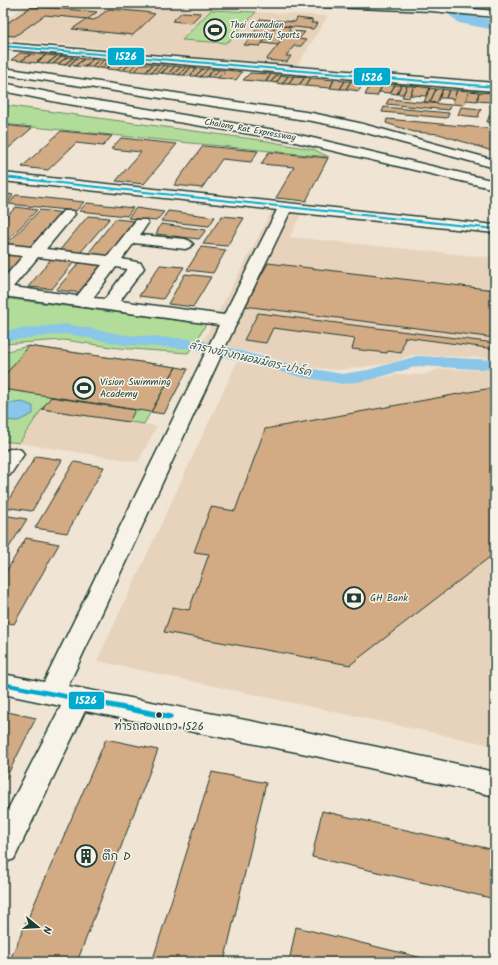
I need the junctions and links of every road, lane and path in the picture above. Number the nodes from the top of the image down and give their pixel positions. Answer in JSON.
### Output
{"nodes":[{"id":1,"x":305,"y":3,"type":"edge"},
{"id":2,"x":482,"y":8,"type":"edge"},
{"id":3,"x":495,"y":14,"type":"edge"},
{"id":4,"x":3,"y":46,"type":"edge"},
{"id":5,"x":3,"y":66,"type":"edge"},
{"id":6,"x":3,"y":71,"type":"edge"},
{"id":7,"x":3,"y":81,"type":"edge"},
{"id":8,"x":80,"y":82,"type":"junction"},
{"id":9,"x":3,"y":87,"type":"edge"},
{"id":10,"x":495,"y":87,"type":"edge"},
{"id":11,"x":41,"y":108,"type":"dead end"},
{"id":12,"x":332,"y":146,"type":"junction"},
{"id":13,"x":495,"y":164,"type":"edge"},
{"id":14,"x":495,"y":176,"type":"edge"},
{"id":15,"x":3,"y":177,"type":"edge"},
{"id":16,"x":495,"y":186,"type":"edge"},
{"id":17,"x":286,"y":206,"type":"junction"},
{"id":18,"x":68,"y":214,"type":"dead end"},
{"id":19,"x":141,"y":223,"type":"dead end"},
{"id":20,"x":495,"y":229,"type":"edge"},
{"id":21,"x":129,"y":238,"type":"junction"},
{"id":22,"x":185,"y":244,"type":"dead end"},
{"id":23,"x":3,"y":249,"type":"edge"},
{"id":24,"x":34,"y":253,"type":"junction"},
{"id":25,"x":112,"y":261,"type":"junction"},
{"id":26,"x":4,"y":288,"type":"edge"},
{"id":27,"x":82,"y":301,"type":"junction"},
{"id":28,"x":109,"y":305,"type":"junction"},
{"id":29,"x":230,"y":321,"type":"junction"},
{"id":30,"x":3,"y":684,"type":"edge"},
{"id":31,"x":65,"y":696,"type":"junction"},
{"id":32,"x":495,"y":784,"type":"edge"},
{"id":33,"x":3,"y":849,"type":"edge"}],
"edges":[{"from":1,"to":2,"type":"street"},
{"from":2,"to":3,"type":"street"},
{"from":4,"to":10,"type":"main road"},
{"from":5,"to":8,"type":"main road"},
{"from":6,"to":8,"type":"main road"},
{"from":7,"to":14,"type":"main road","name":"Chalong Rat Expressway"},
{"from":8,"to":13,"type":"main road"},
{"from":9,"to":12,"type":"main road","name":"Chalong Rat Expressway"},
{"from":11,"to":12,"type":"main road"},
{"from":12,"to":16,"type":"main road","name":"Chalong Rat Expressway"},
{"from":15,"to":17,"type":"street"},
{"from":17,"to":20,"type":"street"},
{"from":17,"to":29,"type":"street"},
{"from":18,"to":24,"type":"street"},
{"from":19,"to":21,"type":"street"},
{"from":21,"to":22,"type":"street"},
{"from":21,"to":25,"type":"street"},
{"from":23,"to":24,"type":"street"},
{"from":24,"to":25,"type":"street"},
{"from":24,"to":26,"type":"street"},
{"from":25,"to":27,"type":"street"},
{"from":25,"to":28,"type":"street"},
{"from":26,"to":27,"type":"street"},
{"from":27,"to":28,"type":"street"},
{"from":28,"to":29,"type":"street"},
{"from":29,"to":31,"type":"street"},
{"from":30,"to":31,"type":"street"},
{"from":31,"to":32,"type":"street"},
{"from":31,"to":33,"type":"street"}]}
